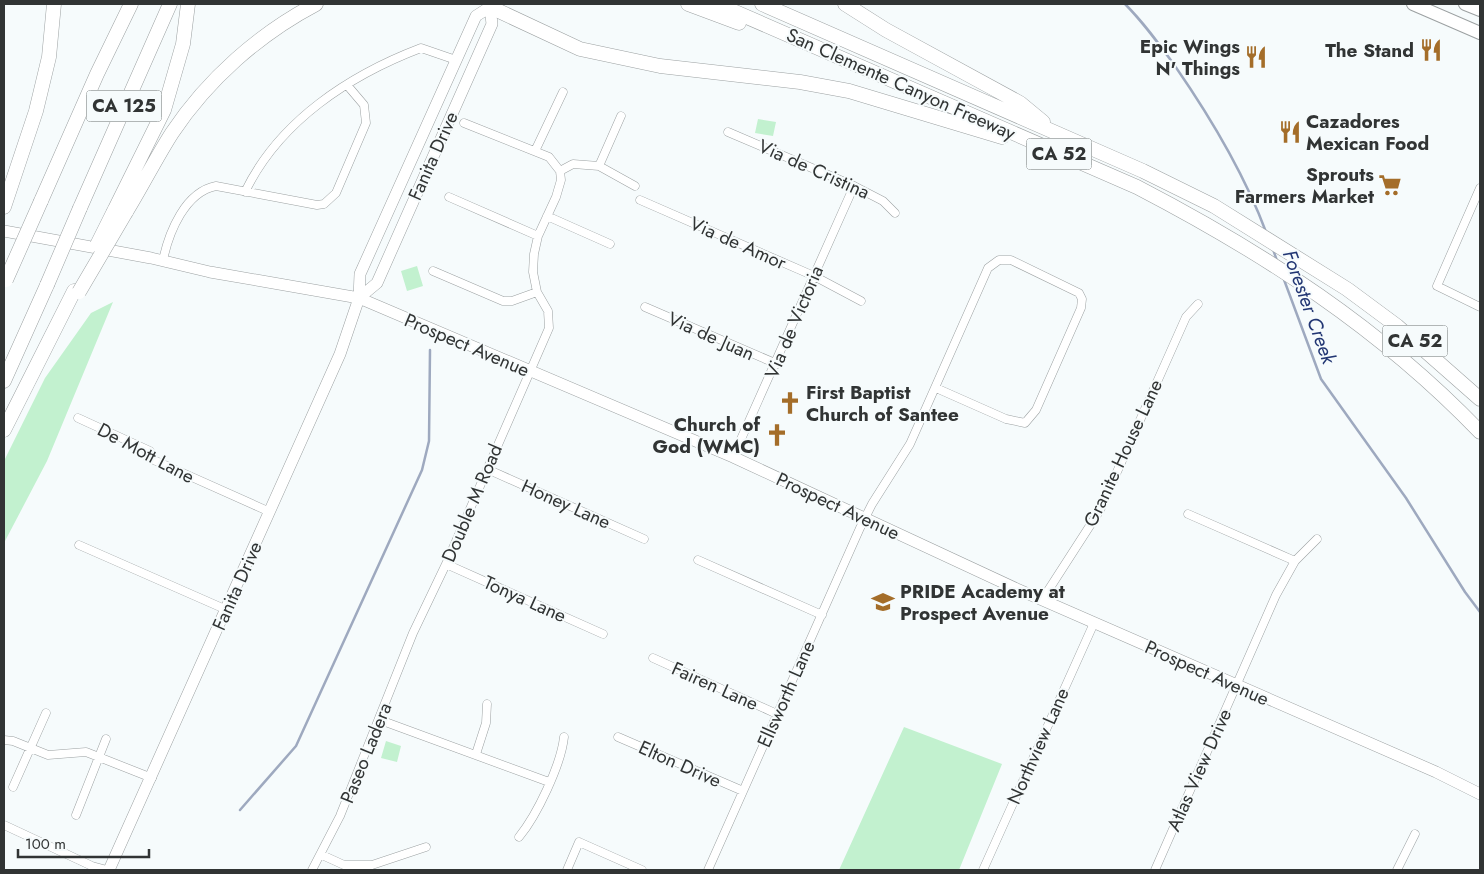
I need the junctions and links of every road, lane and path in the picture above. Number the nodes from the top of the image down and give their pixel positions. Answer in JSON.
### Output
{"nodes":[{"id":1,"x":54,"y":4,"type":"edge"},
{"id":2,"x":131,"y":4,"type":"edge"},
{"id":3,"x":170,"y":4,"type":"edge"},
{"id":4,"x":188,"y":4,"type":"edge"},
{"id":5,"x":316,"y":4,"type":"edge"},
{"id":6,"x":688,"y":4,"type":"edge"},
{"id":7,"x":717,"y":4,"type":"edge"},
{"id":8,"x":762,"y":4,"type":"edge"},
{"id":9,"x":845,"y":4,"type":"edge"},
{"id":10,"x":1413,"y":4,"type":"edge"},
{"id":11,"x":1465,"y":4,"type":"edge"},
{"id":12,"x":491,"y":6,"type":"edge"},
{"id":13,"x":1480,"y":10,"type":"edge"},
{"id":14,"x":1480,"y":34,"type":"edge"},
{"id":15,"x":456,"y":60,"type":"junction"},
{"id":16,"x":347,"y":85,"type":"junction"},
{"id":17,"x":912,"y":89,"type":"junction"},
{"id":18,"x":564,"y":92,"type":"dead end"},
{"id":19,"x":621,"y":116,"type":"dead end"},
{"id":20,"x":464,"y":124,"type":"dead end"},
{"id":21,"x":728,"y":132,"type":"dead end"},
{"id":22,"x":1055,"y":132,"type":"junction"},
{"id":23,"x":535,"y":151,"type":"junction"},
{"id":24,"x":1061,"y":155,"type":"junction"},
{"id":25,"x":599,"y":166,"type":"junction"},
{"id":26,"x":560,"y":171,"type":"junction"},
{"id":27,"x":635,"y":186,"type":"dead end"},
{"id":28,"x":854,"y":186,"type":"junction"},
{"id":29,"x":1480,"y":188,"type":"edge"},
{"id":30,"x":245,"y":192,"type":"junction"},
{"id":31,"x":449,"y":197,"type":"dead end"},
{"id":32,"x":640,"y":200,"type":"dead end"},
{"id":33,"x":5,"y":202,"type":"edge"},
{"id":34,"x":895,"y":212,"type":"dead end"},
{"id":35,"x":548,"y":216,"type":"junction"},
{"id":36,"x":4,"y":231,"type":"edge"},
{"id":37,"x":538,"y":236,"type":"junction"},
{"id":38,"x":610,"y":244,"type":"dead end"},
{"id":39,"x":163,"y":260,"type":"junction"},
{"id":40,"x":433,"y":271,"type":"dead end"},
{"id":41,"x":814,"y":276,"type":"junction"},
{"id":42,"x":5,"y":283,"type":"edge"},
{"id":43,"x":76,"y":291,"type":"junction"},
{"id":44,"x":537,"y":292,"type":"junction"},
{"id":45,"x":360,"y":298,"type":"junction"},
{"id":46,"x":861,"y":301,"type":"dead end"},
{"id":47,"x":1198,"y":304,"type":"dead end"},
{"id":48,"x":1480,"y":306,"type":"edge"},
{"id":49,"x":645,"y":307,"type":"dead end"},
{"id":50,"x":777,"y":364,"type":"junction"},
{"id":51,"x":530,"y":372,"type":"junction"},
{"id":52,"x":4,"y":381,"type":"edge"},
{"id":53,"x":936,"y":388,"type":"junction"},
{"id":54,"x":1480,"y":398,"type":"edge"},
{"id":55,"x":78,"y":418,"type":"dead end"},
{"id":56,"x":4,"y":430,"type":"edge"},
{"id":57,"x":1480,"y":432,"type":"edge"},
{"id":58,"x":733,"y":457,"type":"junction"},
{"id":59,"x":488,"y":469,"type":"junction"},
{"id":60,"x":270,"y":512,"type":"junction"},
{"id":61,"x":1188,"y":514,"type":"dead end"},
{"id":62,"x":866,"y":518,"type":"junction"},
{"id":63,"x":1317,"y":538,"type":"dead end"},
{"id":64,"x":644,"y":539,"type":"dead end"},
{"id":65,"x":79,"y":545,"type":"dead end"},
{"id":66,"x":698,"y":560,"type":"dead end"},
{"id":67,"x":1295,"y":561,"type":"junction"},
{"id":68,"x":446,"y":564,"type":"junction"},
{"id":69,"x":1042,"y":600,"type":"junction"},
{"id":70,"x":227,"y":610,"type":"junction"},
{"id":71,"x":822,"y":615,"type":"junction"},
{"id":72,"x":1094,"y":623,"type":"junction"},
{"id":73,"x":413,"y":633,"type":"joint"},
{"id":74,"x":603,"y":634,"type":"dead end"},
{"id":75,"x":653,"y":658,"type":"dead end"},
{"id":76,"x":1236,"y":686,"type":"junction"},
{"id":77,"x":487,"y":704,"type":"dead end"},
{"id":78,"x":46,"y":713,"type":"dead end"},
{"id":79,"x":777,"y":714,"type":"junction"},
{"id":80,"x":380,"y":720,"type":"junction"},
{"id":81,"x":564,"y":737,"type":"dead end"},
{"id":82,"x":618,"y":737,"type":"dead end"},
{"id":83,"x":106,"y":739,"type":"dead end"},
{"id":84,"x":4,"y":740,"type":"edge"},
{"id":85,"x":31,"y":748,"type":"junction"},
{"id":86,"x":476,"y":754,"type":"junction"},
{"id":87,"x":100,"y":757,"type":"junction"},
{"id":88,"x":152,"y":778,"type":"junction"},
{"id":89,"x":549,"y":782,"type":"junction"},
{"id":90,"x":13,"y":787,"type":"dead end"},
{"id":91,"x":743,"y":791,"type":"junction"},
{"id":92,"x":1480,"y":794,"type":"edge"},
{"id":93,"x":76,"y":815,"type":"dead end"},
{"id":94,"x":4,"y":825,"type":"edge"},
{"id":95,"x":1415,"y":834,"type":"dead end"},
{"id":96,"x":519,"y":838,"type":"dead end"},
{"id":97,"x":426,"y":847,"type":"dead end"},
{"id":98,"x":322,"y":855,"type":"junction"},
{"id":99,"x":108,"y":870,"type":"edge"},
{"id":100,"x":312,"y":870,"type":"edge"},
{"id":101,"x":567,"y":870,"type":"edge"},
{"id":102,"x":642,"y":870,"type":"edge"},
{"id":103,"x":708,"y":870,"type":"edge"},
{"id":104,"x":983,"y":870,"type":"edge"},
{"id":105,"x":1155,"y":870,"type":"edge"},
{"id":106,"x":1397,"y":870,"type":"edge"}],
"edges":[{"from":1,"to":33,"type":"highway"},
{"from":2,"to":42,"type":"highway","number":"CA 125","bridge":true},
{"from":3,"to":52,"type":"highway","number":"CA 125","bridge":true},
{"from":4,"to":43,"type":"highway","bridge":true},
{"from":5,"to":43,"type":"highway","bridge":true},
{"from":6,"to":17,"type":"highway"},
{"from":7,"to":17,"type":"highway","name":"San Clemente Canyon Freeway","number":"CA 52"},
{"from":8,"to":22,"type":"highway","name":"San Clemente Canyon Freeway","number":"CA 52"},
{"from":9,"to":22,"type":"highway"},
{"from":10,"to":14,"type":"main road"},
{"from":11,"to":13,"type":"main road"},
{"from":12,"to":15,"type":"main road","name":"Fanita Drive"},
{"from":12,"to":24,"type":"highway"},
{"from":12,"to":45,"type":"main road","name":"Fanita Drive"},
{"from":15,"to":16,"type":"street"},
{"from":15,"to":45,"type":"main road","name":"Fanita Drive"},
{"from":16,"to":30,"type":"street"},
{"from":16,"to":30,"type":"street"},
{"from":17,"to":24,"type":"highway","name":"San Clemente Canyon Freeway","number":"CA 52"},
{"from":18,"to":23,"type":"street"},
{"from":19,"to":25,"type":"street"},
{"from":20,"to":23,"type":"street"},
{"from":21,"to":28,"type":"street","name":"Via de Cristina"},
{"from":22,"to":54,"type":"highway","name":"San Clemente Canyon Freeway","number":"CA 52"},
{"from":23,"to":26,"type":"street"},
{"from":24,"to":57,"type":"highway","name":"San Clemente Canyon Freeway","number":"CA 52"},
{"from":25,"to":26,"type":"street"},
{"from":25,"to":27,"type":"street"},
{"from":26,"to":35,"type":"street","name":"Double M Road"},
{"from":28,"to":34,"type":"street","name":"Via de Cristina"},
{"from":28,"to":41,"type":"street","name":"Via de Victoria"},
{"from":29,"to":48,"type":"street"},
{"from":30,"to":39,"type":"street"},
{"from":31,"to":37,"type":"street"},
{"from":32,"to":41,"type":"street","name":"Via de Amor"},
{"from":35,"to":37,"type":"street","name":"Double M Road"},
{"from":35,"to":38,"type":"street"},
{"from":36,"to":39,"type":"main road","name":"Prospect Avenue"},
{"from":37,"to":44,"type":"street","name":"Double M Road"},
{"from":39,"to":45,"type":"main road","name":"Prospect Avenue"},
{"from":40,"to":44,"type":"street"},
{"from":41,"to":46,"type":"street","name":"Via de Amor"},
{"from":41,"to":50,"type":"street","name":"Via de Victoria"},
{"from":43,"to":56,"type":"highway"},
{"from":44,"to":51,"type":"street","name":"Double M Road"},
{"from":45,"to":51,"type":"main road","name":"Prospect Avenue"},
{"from":45,"to":60,"type":"main road","name":"Fanita Drive"},
{"from":47,"to":69,"type":"street","name":"Granite House Lane"},
{"from":49,"to":50,"type":"street","name":"Via de Juan"},
{"from":50,"to":58,"type":"street","name":"Via de Victoria"},
{"from":51,"to":58,"type":"main road","name":"Prospect Avenue"},
{"from":51,"to":59,"type":"street","name":"Double M Road"},
{"from":53,"to":53,"type":"street","name":"Ellsworth Lane"},
{"from":53,"to":62,"type":"street","name":"Ellsworth Lane"},
{"from":55,"to":60,"type":"street","name":"De Mott Lane"},
{"from":58,"to":62,"type":"main road","name":"Prospect Avenue"},
{"from":59,"to":64,"type":"street","name":"Honey Lane"},
{"from":59,"to":68,"type":"street","name":"Double M Road"},
{"from":60,"to":70,"type":"main road","name":"Fanita Drive"},
{"from":61,"to":67,"type":"street"},
{"from":62,"to":69,"type":"main road","name":"Prospect Avenue"},
{"from":62,"to":71,"type":"street","name":"Ellsworth Lane"},
{"from":63,"to":67,"type":"street","name":"Atlas View Drive"},
{"from":65,"to":70,"type":"street"},
{"from":66,"to":71,"type":"street"},
{"from":67,"to":76,"type":"street","name":"Atlas View Drive"},
{"from":68,"to":73,"type":"street","name":"Double M Road"},
{"from":68,"to":74,"type":"street","name":"Tonya Lane"},
{"from":69,"to":72,"type":"main road","name":"Prospect Avenue"},
{"from":70,"to":88,"type":"main road","name":"Fanita Drive"},
{"from":71,"to":79,"type":"street","name":"Ellsworth Lane"},
{"from":72,"to":76,"type":"main road","name":"Prospect Avenue"},
{"from":72,"to":104,"type":"street","name":"Northview Lane"},
{"from":73,"to":80,"type":"street","name":"Paseo Ladera"},
{"from":75,"to":79,"type":"street","name":"Fairen Lane"},
{"from":76,"to":92,"type":"main road","name":"Prospect Avenue"},
{"from":76,"to":105,"type":"street","name":"Atlas View Drive"},
{"from":77,"to":86,"type":"street"},
{"from":78,"to":85,"type":"street"},
{"from":79,"to":91,"type":"street","name":"Ellsworth Lane"},
{"from":80,"to":86,"type":"street"},
{"from":80,"to":98,"type":"street","name":"Paseo Ladera"},
{"from":81,"to":89,"type":"street"},
{"from":82,"to":91,"type":"street","name":"Elton Drive"},
{"from":83,"to":87,"type":"street"},
{"from":84,"to":85,"type":"street"},
{"from":85,"to":87,"type":"street"},
{"from":85,"to":90,"type":"street"},
{"from":86,"to":89,"type":"street"},
{"from":87,"to":88,"type":"street"},
{"from":87,"to":93,"type":"street"},
{"from":88,"to":99,"type":"main road","name":"Fanita Drive"},
{"from":89,"to":96,"type":"street"},
{"from":91,"to":103,"type":"street","name":"Ellsworth Lane"},
{"from":94,"to":99,"type":"street"},
{"from":95,"to":106,"type":"street"},
{"from":97,"to":98,"type":"street"},
{"from":98,"to":100,"type":"street","name":"Paseo Ladera"},
{"from":101,"to":102,"type":"street"}]}
